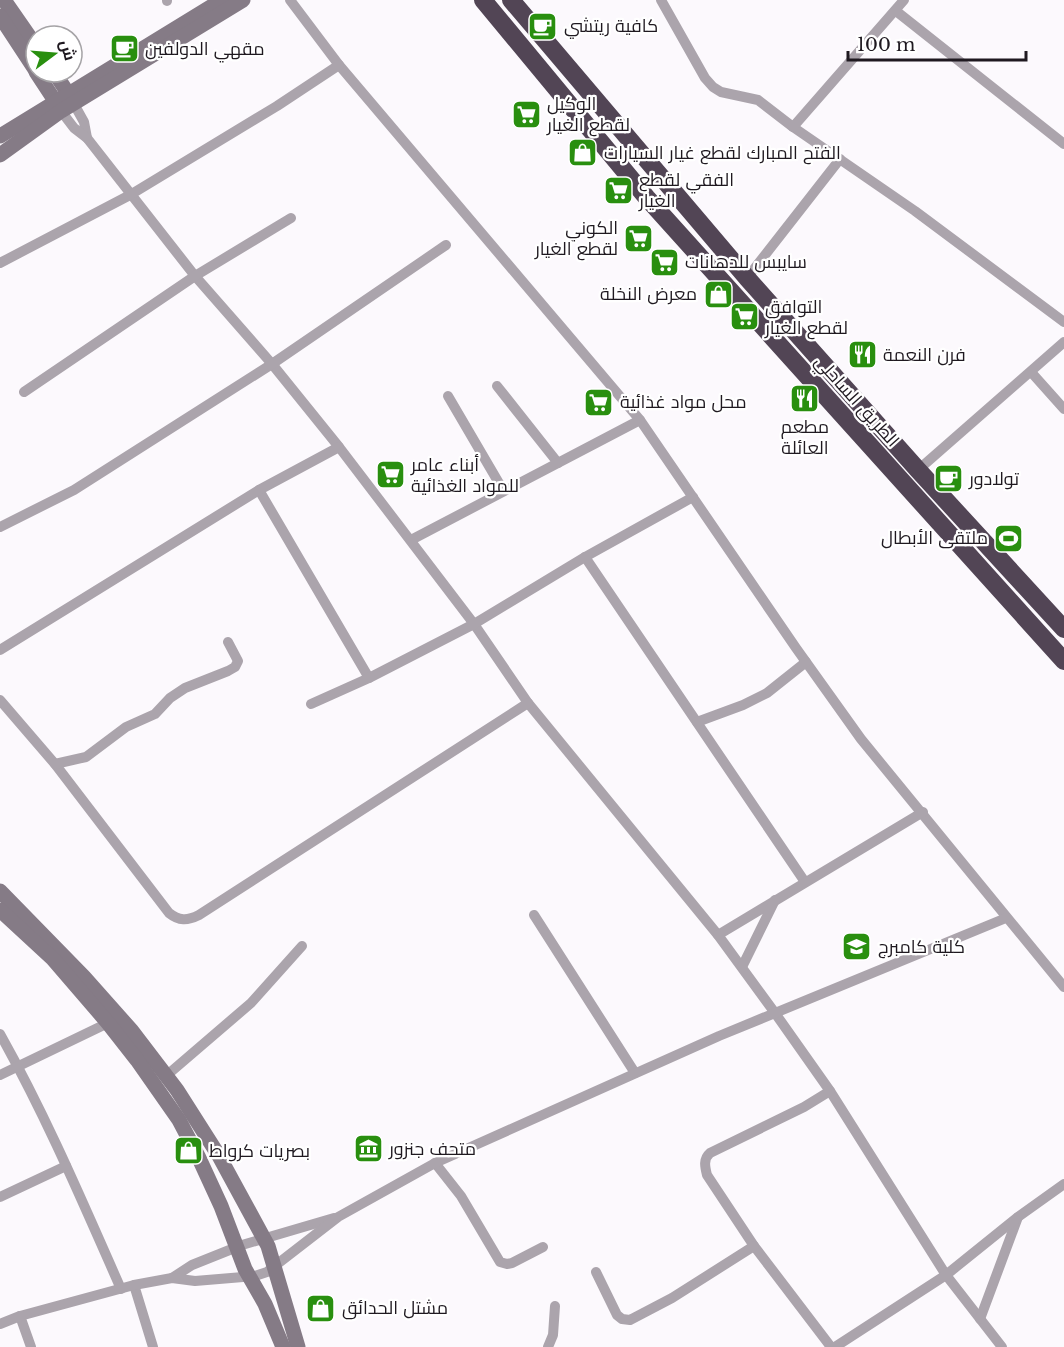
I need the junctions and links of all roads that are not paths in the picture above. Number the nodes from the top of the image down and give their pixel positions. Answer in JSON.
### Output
{"nodes":[{"id":1,"x":4,"y":0,"type":"edge"},
{"id":2,"x":222,"y":0,"type":"edge"},
{"id":3,"x":243,"y":0,"type":"edge"},
{"id":4,"x":290,"y":0,"type":"edge"},
{"id":5,"x":483,"y":0,"type":"edge"},
{"id":6,"x":510,"y":0,"type":"edge"},
{"id":7,"x":661,"y":0,"type":"edge"},
{"id":8,"x":903,"y":0,"type":"edge"},
{"id":9,"x":896,"y":11,"type":"junction"},
{"id":10,"x":0,"y":16,"type":"edge"},
{"id":11,"x":24,"y":29,"type":"edge"},
{"id":12,"x":24,"y":53,"type":"edge"},
{"id":13,"x":339,"y":64,"type":"junction"},
{"id":14,"x":47,"y":84,"type":"edge"},
{"id":15,"x":58,"y":84,"type":"edge"},
{"id":16,"x":65,"y":103,"type":"junction"},
{"id":17,"x":794,"y":127,"type":"junction"},
{"id":18,"x":0,"y":136,"type":"edge"},
{"id":19,"x":1064,"y":144,"type":"edge"},
{"id":20,"x":0,"y":155,"type":"edge"},
{"id":21,"x":840,"y":159,"type":"junction"},
{"id":22,"x":130,"y":195,"type":"junction"},
{"id":23,"x":291,"y":218,"type":"dead end"},
{"id":24,"x":446,"y":245,"type":"dead end"},
{"id":25,"x":0,"y":263,"type":"edge"},
{"id":26,"x":195,"y":276,"type":"junction"},
{"id":27,"x":747,"y":278,"type":"junction"},
{"id":28,"x":1064,"y":322,"type":"edge"},
{"id":29,"x":1064,"y":342,"type":"edge"},
{"id":30,"x":272,"y":364,"type":"junction"},
{"id":31,"x":1031,"y":372,"type":"junction"},
{"id":32,"x":497,"y":386,"type":"dead end"},
{"id":33,"x":24,"y":392,"type":"dead end"},
{"id":34,"x":448,"y":396,"type":"dead end"},
{"id":35,"x":1064,"y":409,"type":"edge"},
{"id":36,"x":640,"y":420,"type":"junction"},
{"id":37,"x":339,"y":447,"type":"junction"},
{"id":38,"x":558,"y":463,"type":"junction"},
{"id":39,"x":918,"y":470,"type":"junction"},
{"id":40,"x":259,"y":490,"type":"junction"},
{"id":41,"x":503,"y":490,"type":"junction"},
{"id":42,"x":693,"y":497,"type":"junction"},
{"id":43,"x":0,"y":528,"type":"edge"},
{"id":44,"x":411,"y":540,"type":"junction"},
{"id":45,"x":585,"y":557,"type":"junction"},
{"id":46,"x":474,"y":624,"type":"junction"},
{"id":47,"x":1064,"y":629,"type":"edge"},
{"id":48,"x":228,"y":642,"type":"dead end"},
{"id":49,"x":0,"y":650,"type":"edge"},
{"id":50,"x":1064,"y":661,"type":"edge"},
{"id":51,"x":806,"y":662,"type":"junction"},
{"id":52,"x":369,"y":678,"type":"junction"},
{"id":53,"x":0,"y":700,"type":"edge"},
{"id":54,"x":528,"y":703,"type":"junction"},
{"id":55,"x":311,"y":704,"type":"dead end"},
{"id":56,"x":697,"y":722,"type":"junction"},
{"id":57,"x":55,"y":764,"type":"junction"},
{"id":58,"x":923,"y":812,"type":"junction"},
{"id":59,"x":805,"y":882,"type":"junction"},
{"id":60,"x":0,"y":891,"type":"edge"},
{"id":61,"x":775,"y":900,"type":"junction"},
{"id":62,"x":0,"y":910,"type":"edge"},
{"id":63,"x":534,"y":915,"type":"dead end"},
{"id":64,"x":1006,"y":918,"type":"junction"},
{"id":65,"x":718,"y":935,"type":"junction"},
{"id":66,"x":302,"y":946,"type":"dead end"},
{"id":67,"x":742,"y":967,"type":"junction"},
{"id":68,"x":1064,"y":987,"type":"edge"},
{"id":69,"x":775,"y":1013,"type":"junction"},
{"id":70,"x":108,"y":1023,"type":"junction"},
{"id":71,"x":0,"y":1034,"type":"edge"},
{"id":72,"x":19,"y":1067,"type":"junction"},
{"id":73,"x":635,"y":1073,"type":"junction"},
{"id":74,"x":0,"y":1075,"type":"edge"},
{"id":75,"x":166,"y":1076,"type":"junction"},
{"id":76,"x":830,"y":1091,"type":"junction"},
{"id":77,"x":435,"y":1163,"type":"junction"},
{"id":78,"x":66,"y":1166,"type":"junction"},
{"id":79,"x":1064,"y":1185,"type":"edge"},
{"id":80,"x":0,"y":1197,"type":"edge"},
{"id":81,"x":338,"y":1217,"type":"junction"},
{"id":82,"x":1018,"y":1217,"type":"junction"},
{"id":83,"x":264,"y":1239,"type":"junction"},
{"id":84,"x":754,"y":1246,"type":"junction"},
{"id":85,"x":237,"y":1247,"type":"junction"},
{"id":86,"x":543,"y":1247,"type":"dead end"},
{"id":87,"x":275,"y":1267,"type":"junction"},
{"id":88,"x":596,"y":1272,"type":"dead end"},
{"id":89,"x":946,"y":1275,"type":"junction"},
{"id":90,"x":248,"y":1276,"type":"junction"},
{"id":91,"x":172,"y":1278,"type":"junction"},
{"id":92,"x":134,"y":1285,"type":"junction"},
{"id":93,"x":121,"y":1289,"type":"junction"},
{"id":94,"x":555,"y":1306,"type":"dead end"},
{"id":95,"x":20,"y":1316,"type":"junction"},
{"id":96,"x":980,"y":1318,"type":"junction"},
{"id":97,"x":0,"y":1324,"type":"edge"},
{"id":98,"x":32,"y":1347,"type":"edge"},
{"id":99,"x":153,"y":1347,"type":"edge"},
{"id":100,"x":283,"y":1347,"type":"edge"},
{"id":101,"x":298,"y":1347,"type":"edge"},
{"id":102,"x":548,"y":1347,"type":"edge"},
{"id":103,"x":833,"y":1347,"type":"edge"},
{"id":104,"x":1002,"y":1347,"type":"edge"}],
"edges":[{"from":1,"to":11,"type":"street"},
{"from":2,"to":16,"type":"street"},
{"from":3,"to":16,"type":"street"},
{"from":4,"to":13,"type":"street"},
{"from":5,"to":50,"type":"highway","name":"الطريق الساحلي"},
{"from":6,"to":27,"type":"highway","name":"الطريق الساحلي"},
{"from":7,"to":17,"type":"street"},
{"from":8,"to":9,"type":"street"},
{"from":9,"to":17,"type":"street"},
{"from":9,"to":19,"type":"street"},
{"from":10,"to":12,"type":"street"},
{"from":13,"to":22,"type":"street"},
{"from":13,"to":36,"type":"street"},
{"from":14,"to":16,"type":"street"},
{"from":15,"to":16,"type":"street"},
{"from":16,"to":18,"type":"street"},
{"from":16,"to":20,"type":"street"},
{"from":16,"to":22,"type":"street"},
{"from":17,"to":21,"type":"street"},
{"from":21,"to":27,"type":"street"},
{"from":21,"to":28,"type":"street"},
{"from":22,"to":25,"type":"street"},
{"from":22,"to":26,"type":"street"},
{"from":23,"to":26,"type":"street"},
{"from":24,"to":30,"type":"street"},
{"from":26,"to":30,"type":"street"},
{"from":26,"to":33,"type":"street"},
{"from":27,"to":39,"type":"highway","name":"الطريق الساحلي"},
{"from":29,"to":31,"type":"street"},
{"from":30,"to":37,"type":"street"},
{"from":30,"to":43,"type":"street"},
{"from":31,"to":35,"type":"street"},
{"from":31,"to":39,"type":"street"},
{"from":32,"to":38,"type":"street"},
{"from":34,"to":41,"type":"street"},
{"from":36,"to":38,"type":"street"},
{"from":36,"to":42,"type":"street"},
{"from":37,"to":40,"type":"street"},
{"from":37,"to":44,"type":"street"},
{"from":38,"to":41,"type":"street"},
{"from":39,"to":47,"type":"highway","name":"الطريق الساحلي"},
{"from":40,"to":49,"type":"street"},
{"from":40,"to":52,"type":"street"},
{"from":41,"to":44,"type":"street"},
{"from":42,"to":45,"type":"street"},
{"from":42,"to":51,"type":"street"},
{"from":44,"to":46,"type":"street"},
{"from":45,"to":46,"type":"street"},
{"from":45,"to":56,"type":"street"},
{"from":46,"to":52,"type":"street"},
{"from":46,"to":54,"type":"street"},
{"from":48,"to":57,"type":"street"},
{"from":51,"to":56,"type":"street"},
{"from":51,"to":58,"type":"street"},
{"from":52,"to":55,"type":"street"},
{"from":53,"to":57,"type":"street"},
{"from":54,"to":57,"type":"street"},
{"from":54,"to":65,"type":"street"},
{"from":56,"to":59,"type":"street"},
{"from":58,"to":59,"type":"street"},
{"from":58,"to":64,"type":"street"},
{"from":59,"to":61,"type":"street"},
{"from":60,"to":75,"type":"street"},
{"from":61,"to":65,"type":"street"},
{"from":61,"to":67,"type":"street"},
{"from":62,"to":70,"type":"street"},
{"from":63,"to":73,"type":"street"},
{"from":64,"to":68,"type":"street"},
{"from":64,"to":69,"type":"street"},
{"from":65,"to":67,"type":"street"},
{"from":66,"to":75,"type":"street"},
{"from":67,"to":69,"type":"street"},
{"from":69,"to":73,"type":"street"},
{"from":69,"to":76,"type":"street"},
{"from":70,"to":72,"type":"street"},
{"from":70,"to":85,"type":"street"},
{"from":71,"to":72,"type":"street"},
{"from":72,"to":74,"type":"street"},
{"from":72,"to":78,"type":"street"},
{"from":73,"to":77,"type":"street"},
{"from":75,"to":83,"type":"street"},
{"from":76,"to":84,"type":"street"},
{"from":76,"to":89,"type":"street"},
{"from":77,"to":81,"type":"street"},
{"from":77,"to":86,"type":"street"},
{"from":78,"to":80,"type":"street"},
{"from":78,"to":93,"type":"street"},
{"from":79,"to":82,"type":"street"},
{"from":81,"to":83,"type":"street"},
{"from":81,"to":87,"type":"street"},
{"from":82,"to":89,"type":"street"},
{"from":82,"to":96,"type":"street"},
{"from":83,"to":85,"type":"street"},
{"from":83,"to":87,"type":"street"},
{"from":84,"to":88,"type":"street"},
{"from":84,"to":103,"type":"street"},
{"from":85,"to":90,"type":"street"},
{"from":85,"to":91,"type":"street"},
{"from":87,"to":90,"type":"street"},
{"from":87,"to":101,"type":"street"},
{"from":89,"to":96,"type":"street"},
{"from":89,"to":103,"type":"street"},
{"from":90,"to":91,"type":"street"},
{"from":90,"to":100,"type":"street"},
{"from":91,"to":92,"type":"street"},
{"from":92,"to":93,"type":"street"},
{"from":92,"to":99,"type":"street"},
{"from":93,"to":95,"type":"street"},
{"from":94,"to":102,"type":"street"},
{"from":95,"to":97,"type":"street"},
{"from":95,"to":98,"type":"street"},
{"from":96,"to":104,"type":"street"}]}
